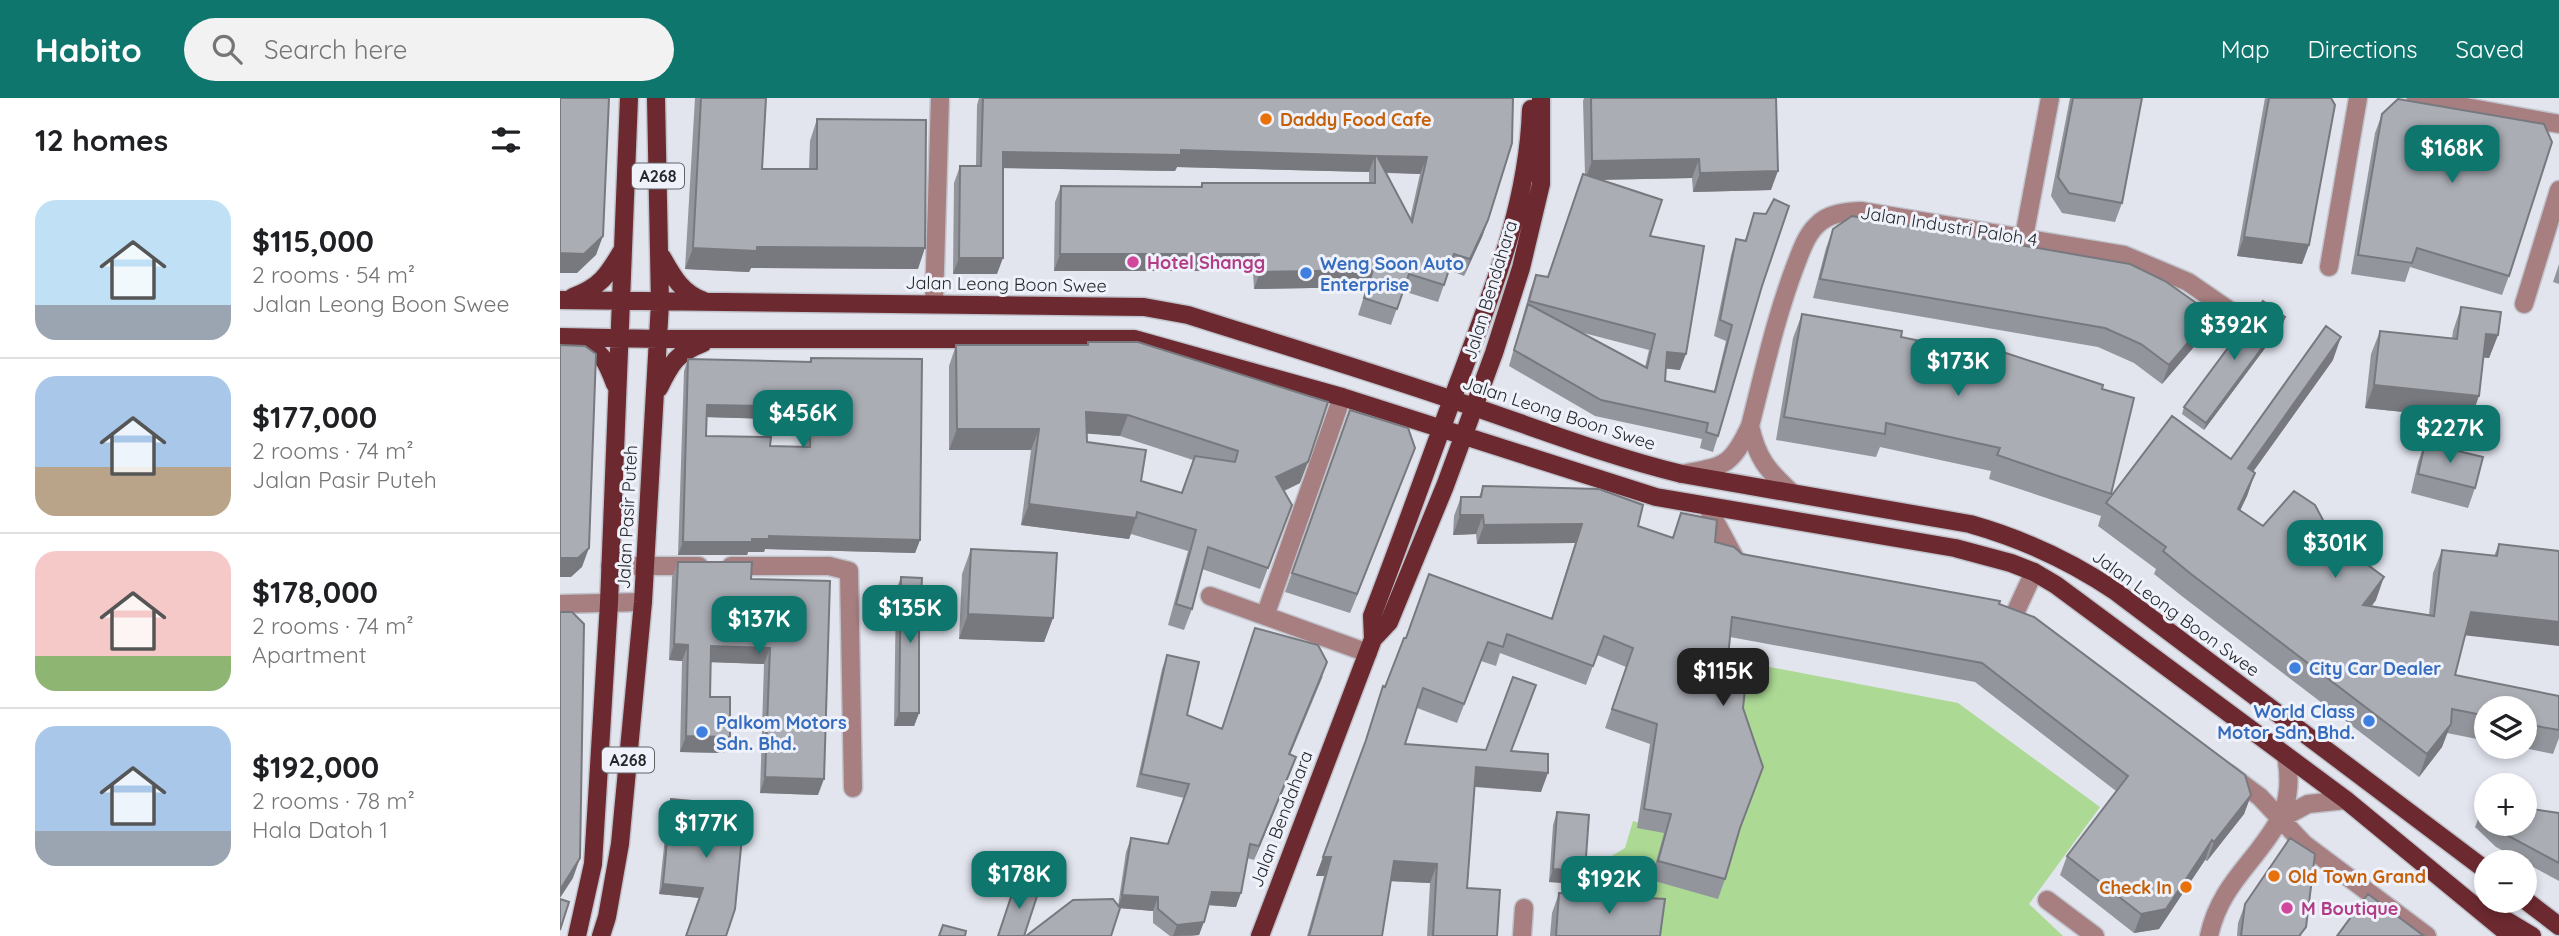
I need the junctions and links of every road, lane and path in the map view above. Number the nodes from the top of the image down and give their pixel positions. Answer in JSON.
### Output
{"nodes":[{"id":1,"x":629,"y":98,"type":"edge"},
{"id":2,"x":656,"y":98,"type":"edge"},
{"id":3,"x":940,"y":98,"type":"edge"},
{"id":4,"x":1531,"y":98,"type":"edge"},
{"id":5,"x":1541,"y":98,"type":"edge"},
{"id":6,"x":2050,"y":98,"type":"edge"},
{"id":7,"x":2358,"y":98,"type":"edge"},
{"id":8,"x":2416,"y":98,"type":"edge"},
{"id":9,"x":2559,"y":124,"type":"edge"},
{"id":10,"x":2559,"y":190,"type":"edge"},
{"id":11,"x":2024,"y":237,"type":"junction"},
{"id":12,"x":623,"y":248,"type":"junction"},
{"id":13,"x":660,"y":254,"type":"junction"},
{"id":14,"x":2329,"y":267,"type":"dead end"},
{"id":15,"x":562,"y":300,"type":"edge"},
{"id":16,"x":621,"y":302,"type":"junction"},
{"id":17,"x":660,"y":303,"type":"junction"},
{"id":18,"x":707,"y":303,"type":"junction"},
{"id":19,"x":934,"y":303,"type":"junction"},
{"id":20,"x":2524,"y":304,"type":"dead end"},
{"id":21,"x":2239,"y":317,"type":"dead end"},
{"id":22,"x":566,"y":337,"type":"edge"},
{"id":23,"x":714,"y":338,"type":"junction"},
{"id":24,"x":620,"y":339,"type":"junction"},
{"id":25,"x":659,"y":339,"type":"junction"},
{"id":26,"x":618,"y":392,"type":"junction"},
{"id":27,"x":656,"y":394,"type":"junction"},
{"id":28,"x":1342,"y":397,"type":"junction"},
{"id":29,"x":1452,"y":400,"type":"junction"},
{"id":30,"x":1474,"y":407,"type":"junction"},
{"id":31,"x":1461,"y":426,"type":"junction"},
{"id":32,"x":1750,"y":426,"type":"junction"},
{"id":33,"x":1442,"y":428,"type":"junction"},
{"id":34,"x":1682,"y":474,"type":"junction"},
{"id":35,"x":1791,"y":492,"type":"junction"},
{"id":36,"x":1708,"y":508,"type":"junction"},
{"id":37,"x":610,"y":566,"type":"junction"},
{"id":38,"x":645,"y":566,"type":"junction"},
{"id":39,"x":1764,"y":567,"type":"edge"},
{"id":40,"x":2034,"y":572,"type":"junction"},
{"id":41,"x":1210,"y":597,"type":"dead end"},
{"id":42,"x":643,"y":602,"type":"junction"},
{"id":43,"x":609,"y":603,"type":"junction"},
{"id":44,"x":560,"y":604,"type":"edge"},
{"id":45,"x":2014,"y":615,"type":"edge"},
{"id":46,"x":1265,"y":616,"type":"junction"},
{"id":47,"x":1371,"y":646,"type":"junction"},
{"id":48,"x":2286,"y":755,"type":"junction"},
{"id":49,"x":2216,"y":764,"type":"edge"},
{"id":50,"x":853,"y":788,"type":"dead end"},
{"id":51,"x":2346,"y":800,"type":"junction"},
{"id":52,"x":2280,"y":819,"type":"junction"},
{"id":53,"x":2474,"y":861,"type":"edge"},
{"id":54,"x":2455,"y":889,"type":"junction"},
{"id":55,"x":2047,"y":900,"type":"dead end"},
{"id":56,"x":1524,"y":908,"type":"dead end"},
{"id":57,"x":2537,"y":909,"type":"edge"},
{"id":58,"x":2556,"y":923,"type":"edge"},
{"id":59,"x":577,"y":936,"type":"edge"},
{"id":60,"x":601,"y":936,"type":"edge"},
{"id":61,"x":1260,"y":936,"type":"edge"},
{"id":62,"x":1522,"y":936,"type":"edge"},
{"id":63,"x":2095,"y":936,"type":"edge"},
{"id":64,"x":2209,"y":936,"type":"edge"},
{"id":65,"x":2427,"y":936,"type":"edge"},
{"id":66,"x":2511,"y":936,"type":"edge"},
{"id":67,"x":2532,"y":936,"type":"edge"}],
"edges":[{"from":1,"to":12,"type":"main road","name":"Jalan Pasir Puteh","number":"A268"},
{"from":2,"to":13,"type":"main road","name":"Jalan Pasir Puteh","number":"A268"},
{"from":3,"to":19,"type":"street"},
{"from":4,"to":29,"type":"main road","name":"Jalan Bendahara"},
{"from":5,"to":30,"type":"main road","name":"Jalan Bendahara"},
{"from":6,"to":11,"type":"street"},
{"from":7,"to":14,"type":"street"},
{"from":8,"to":9,"type":"street"},
{"from":10,"to":20,"type":"street"},
{"from":11,"to":21,"type":"street","name":"Jalan Industri Paloh 4"},
{"from":11,"to":32,"type":"street","name":"Jalan Industri Paloh 4"},
{"from":12,"to":15,"type":"main road"},
{"from":12,"to":16,"type":"main road","name":"Jalan Pasir Puteh","number":"A268"},
{"from":13,"to":17,"type":"main road","name":"Jalan Pasir Puteh","number":"A268"},
{"from":13,"to":18,"type":"main road"},
{"from":15,"to":16,"type":"main road","name":"Jalan Leong Boon Swee"},
{"from":16,"to":17,"type":"main road","name":"Jalan Leong Boon Swee"},
{"from":16,"to":24,"type":"main road","name":"Jalan Pasir Puteh","number":"A268"},
{"from":17,"to":18,"type":"main road","name":"Jalan Leong Boon Swee"},
{"from":17,"to":25,"type":"main road","name":"Jalan Pasir Puteh","number":"A268"},
{"from":18,"to":19,"type":"main road","name":"Jalan Leong Boon Swee"},
{"from":19,"to":29,"type":"main road","name":"Jalan Leong Boon Swee"},
{"from":22,"to":24,"type":"main road"},
{"from":22,"to":26,"type":"main road"},
{"from":23,"to":25,"type":"main road"},
{"from":23,"to":27,"type":"main road"},
{"from":23,"to":28,"type":"main road"},
{"from":24,"to":25,"type":"main road"},
{"from":24,"to":26,"type":"main road","name":"Jalan Pasir Puteh","number":"A268"},
{"from":25,"to":27,"type":"main road","name":"Jalan Pasir Puteh","number":"A268"},
{"from":26,"to":37,"type":"main road","name":"Jalan Pasir Puteh","number":"A268"},
{"from":27,"to":38,"type":"main road","name":"Jalan Pasir Puteh","number":"A268"},
{"from":28,"to":33,"type":"main road"},
{"from":28,"to":46,"type":"street"},
{"from":29,"to":30,"type":"main road","name":"Jalan Leong Boon Swee"},
{"from":29,"to":31,"type":"main road"},
{"from":29,"to":33,"type":"main road","name":"Jalan Bendahara"},
{"from":30,"to":31,"type":"main road","name":"Jalan Bendahara"},
{"from":30,"to":34,"type":"main road","name":"Jalan Leong Boon Swee"},
{"from":31,"to":33,"type":"main road"},
{"from":31,"to":36,"type":"main road"},
{"from":31,"to":47,"type":"main road","name":"Jalan Bendahara"},
{"from":32,"to":34,"type":"street","name":"Jalan Industri Paloh 4"},
{"from":32,"to":35,"type":"street"},
{"from":33,"to":47,"type":"main road","name":"Jalan Bendahara"},
{"from":34,"to":35,"type":"main road","name":"Jalan Leong Boon Swee"},
{"from":35,"to":53,"type":"main road","name":"Jalan Leong Boon Swee"},
{"from":36,"to":39,"type":"street"},
{"from":36,"to":40,"type":"main road"},
{"from":37,"to":38,"type":"street"},
{"from":37,"to":43,"type":"main road","name":"Jalan Pasir Puteh","number":"A268"},
{"from":38,"to":42,"type":"main road","name":"Jalan Pasir Puteh","number":"A268"},
{"from":38,"to":50,"type":"street"},
{"from":40,"to":45,"type":"street"},
{"from":40,"to":48,"type":"main road"},
{"from":41,"to":46,"type":"street"},
{"from":42,"to":43,"type":"street"},
{"from":42,"to":60,"type":"main road","name":"Jalan Pasir Puteh","number":"A268"},
{"from":43,"to":44,"type":"street"},
{"from":43,"to":59,"type":"main road","name":"Jalan Pasir Puteh","number":"A268"},
{"from":46,"to":47,"type":"street"},
{"from":47,"to":61,"type":"main road","name":"Jalan Bendahara"},
{"from":48,"to":51,"type":"main road"},
{"from":48,"to":52,"type":"street"},
{"from":49,"to":52,"type":"street"},
{"from":51,"to":52,"type":"street"},
{"from":51,"to":54,"type":"main road"},
{"from":52,"to":64,"type":"street"},
{"from":52,"to":65,"type":"street"},
{"from":54,"to":66,"type":"main road"},
{"from":54,"to":67,"type":"main road"},
{"from":55,"to":63,"type":"street"},
{"from":56,"to":62,"type":"street"},
{"from":57,"to":58,"type":"main road"}]}
